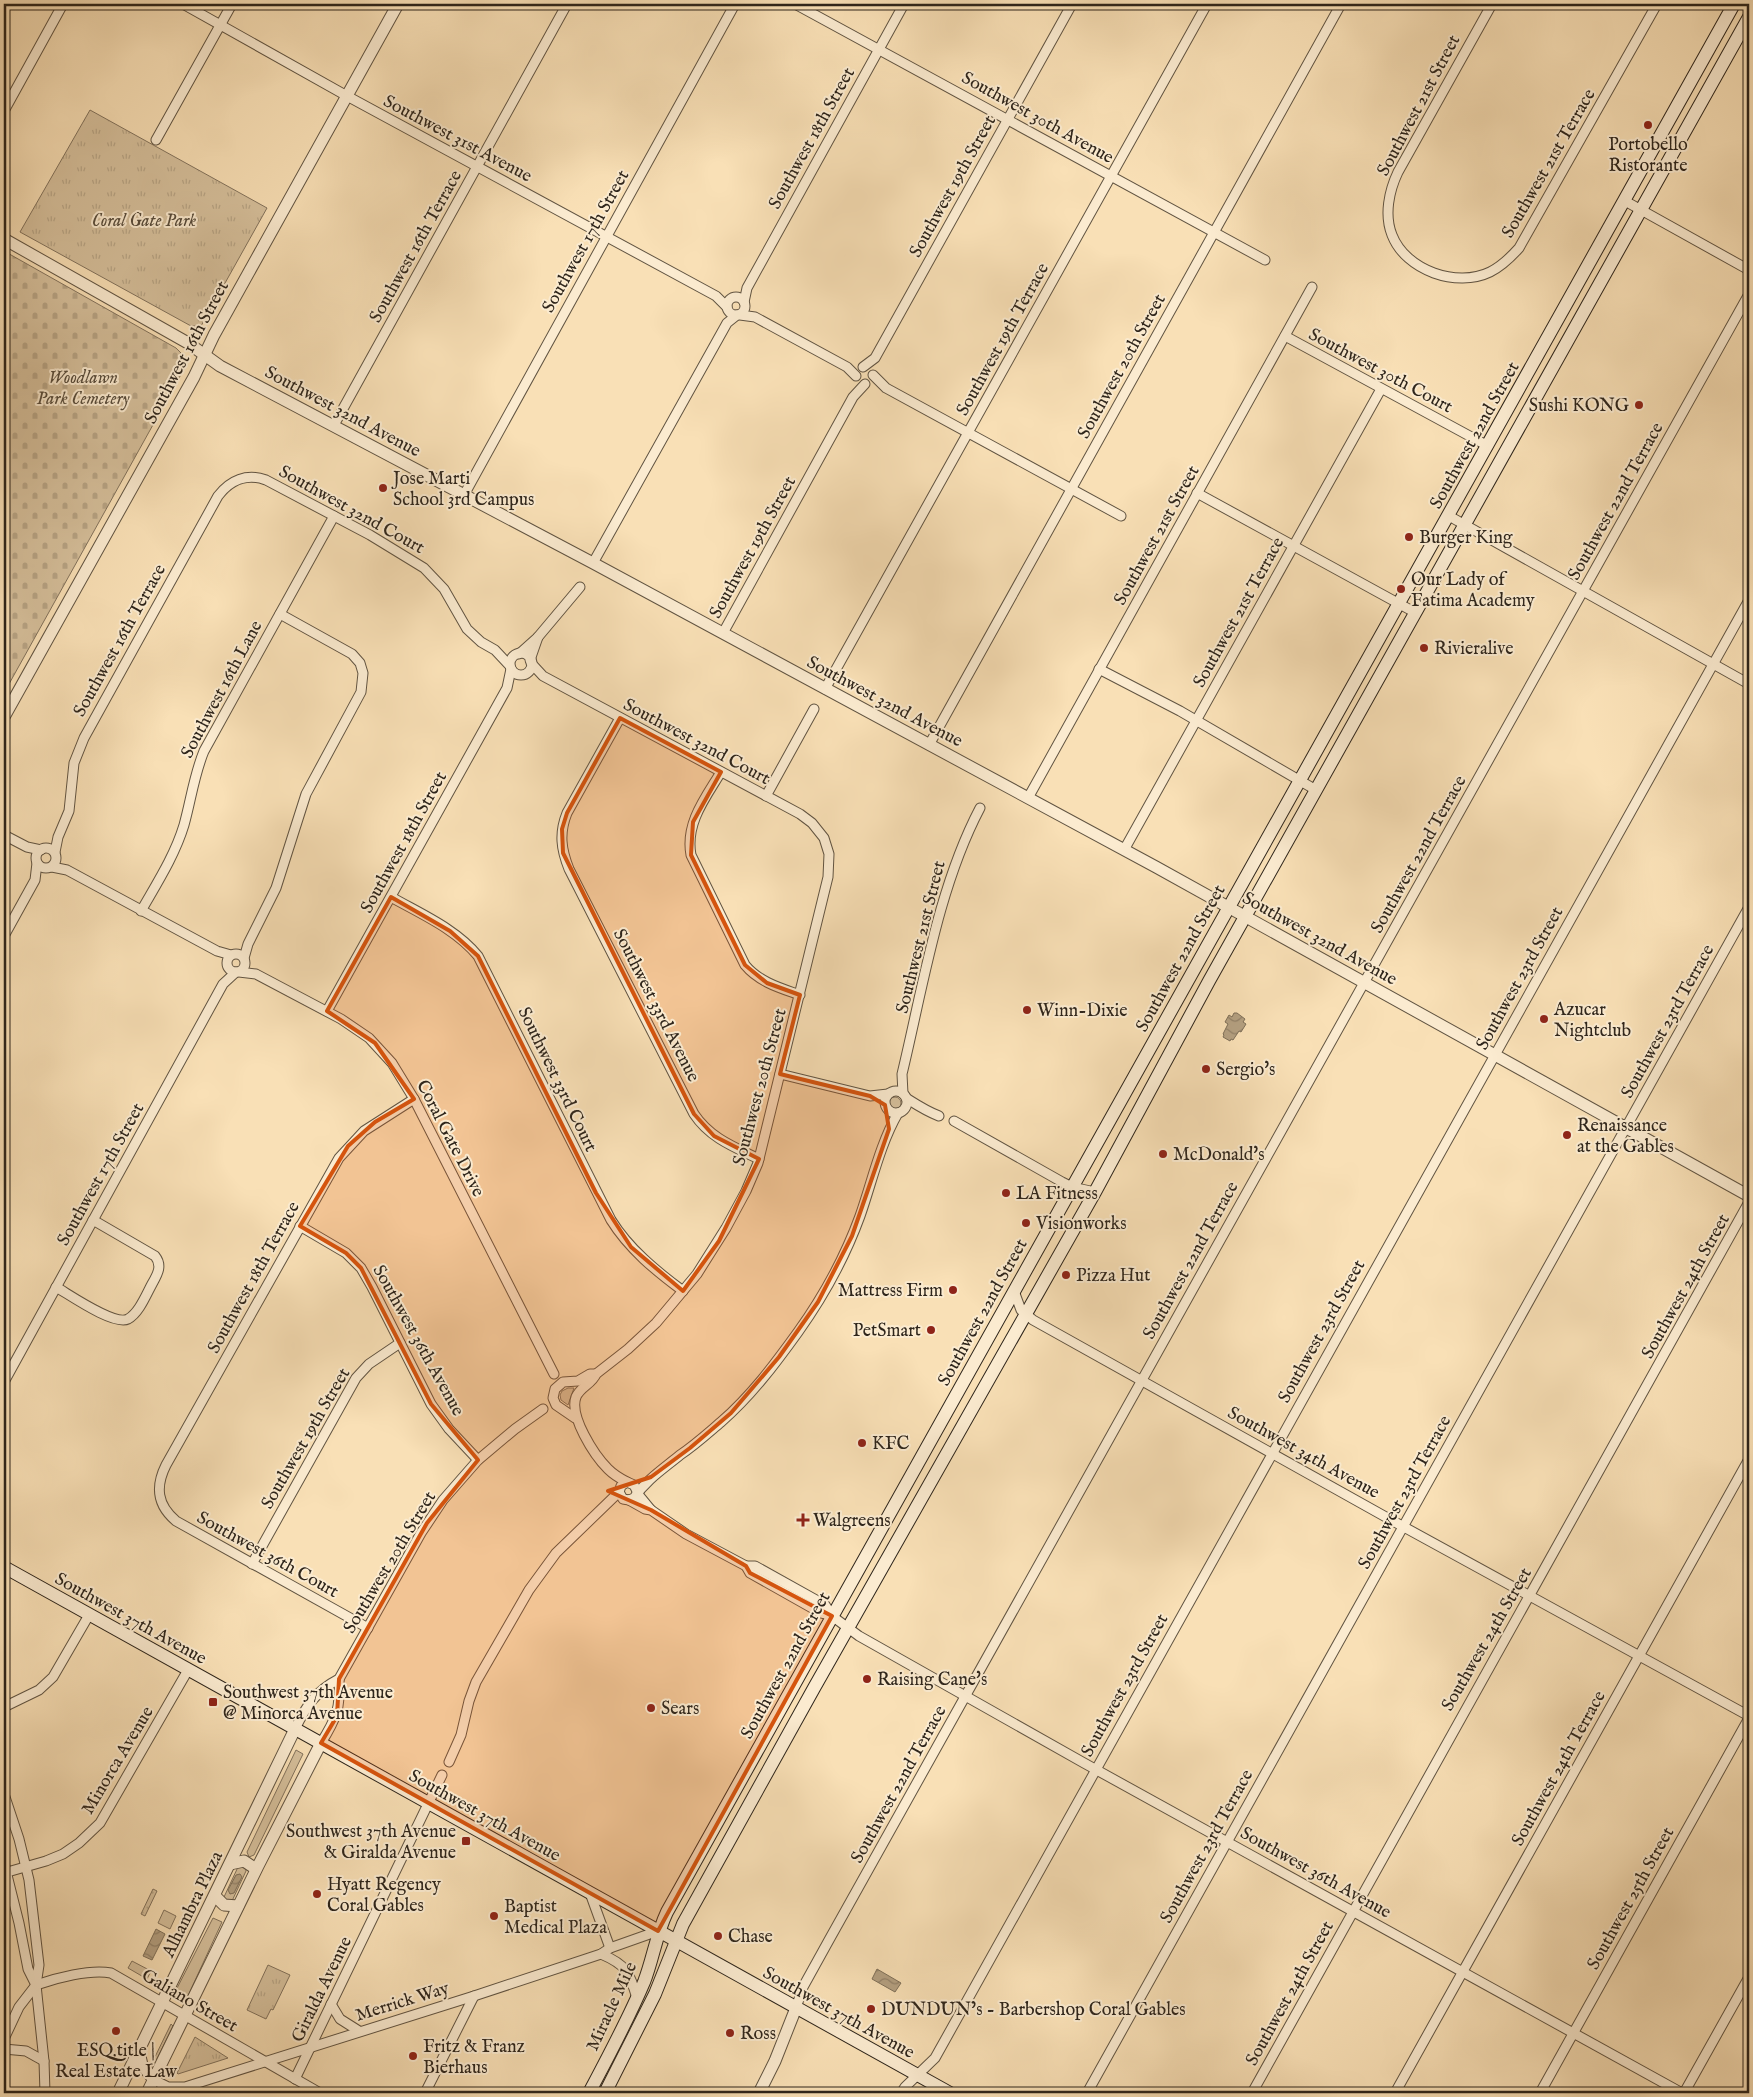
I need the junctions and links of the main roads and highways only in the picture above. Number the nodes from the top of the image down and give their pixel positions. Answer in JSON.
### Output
{"nodes":[{"id":1,"x":1734,"y":4,"type":"edge"},
{"id":2,"x":1749,"y":17,"type":"edge"},
{"id":3,"x":1706,"y":54,"type":"junction"},
{"id":4,"x":1723,"y":63,"type":"junction"},
{"id":5,"x":1488,"y":446,"type":"junction"},
{"id":6,"x":1504,"y":456,"type":"junction"},
{"id":7,"x":1124,"y":1095,"type":"junction"},
{"id":8,"x":1140,"y":1110,"type":"junction"},
{"id":9,"x":4,"y":1567,"type":"edge"},
{"id":10,"x":658,"y":1932,"type":"junction"},
{"id":11,"x":676,"y":1942,"type":"junction"},
{"id":12,"x":589,"y":2093,"type":"edge"},
{"id":13,"x":605,"y":2093,"type":"edge"},
{"id":14,"x":950,"y":2093,"type":"edge"}],
"edges":[{"from":1,"to":3,"type":"main road","name":"Southwest 22nd Street"},
{"from":2,"to":4,"type":"main road","name":"Southwest 22nd Street"},
{"from":3,"to":4,"type":"main road"},
{"from":3,"to":5,"type":"main road","name":"Southwest 22nd Street"},
{"from":4,"to":6,"type":"main road","name":"Southwest 22nd Street"},
{"from":5,"to":6,"type":"main road"},
{"from":5,"to":7,"type":"main road","name":"Southwest 22nd Street"},
{"from":6,"to":8,"type":"main road","name":"Southwest 22nd Street"},
{"from":7,"to":8,"type":"main road"},
{"from":7,"to":10,"type":"main road","name":"Southwest 22nd Street"},
{"from":8,"to":11,"type":"main road","name":"Southwest 22nd Street"},
{"from":9,"to":10,"type":"main road","name":"Southwest 37th Avenue"},
{"from":10,"to":11,"type":"main road","name":"Southwest 37th Avenue"},
{"from":10,"to":12,"type":"main road","name":"Miracle Mile"},
{"from":11,"to":13,"type":"main road","name":"Miracle Mile"},
{"from":11,"to":14,"type":"main road","name":"Southwest 37th Avenue"}]}
